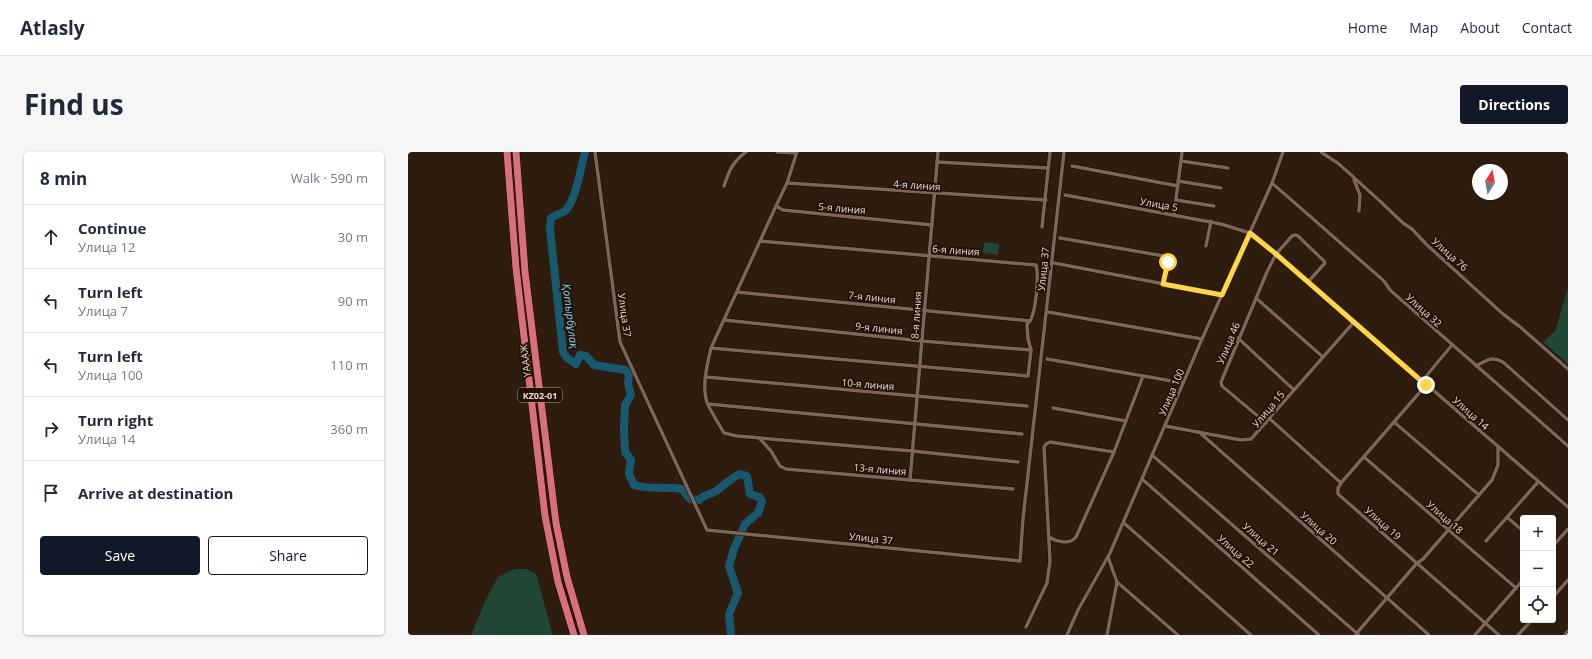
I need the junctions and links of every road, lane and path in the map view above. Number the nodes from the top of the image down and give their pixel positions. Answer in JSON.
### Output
{"nodes":[{"id":1,"x":507,"y":152,"type":"edge"},
{"id":2,"x":516,"y":152,"type":"edge"},
{"id":3,"x":595,"y":152,"type":"edge"},
{"id":4,"x":746,"y":152,"type":"edge"},
{"id":5,"x":777,"y":152,"type":"edge"},
{"id":6,"x":938,"y":152,"type":"edge"},
{"id":7,"x":1050,"y":152,"type":"edge"},
{"id":8,"x":1064,"y":152,"type":"edge"},
{"id":9,"x":1182,"y":152,"type":"edge"},
{"id":10,"x":1282,"y":152,"type":"edge"},
{"id":11,"x":1323,"y":152,"type":"edge"},
{"id":12,"x":796,"y":153,"type":"edge"},
{"id":13,"x":1181,"y":161,"type":"junction"},
{"id":14,"x":938,"y":162,"type":"junction"},
{"id":15,"x":1072,"y":166,"type":"dead end"},
{"id":16,"x":1048,"y":168,"type":"junction"},
{"id":17,"x":1228,"y":168,"type":"dead end"},
{"id":18,"x":1351,"y":175,"type":"junction"},
{"id":19,"x":1178,"y":181,"type":"junction"},
{"id":20,"x":1272,"y":182,"type":"junction"},
{"id":21,"x":787,"y":183,"type":"junction"},
{"id":22,"x":724,"y":186,"type":"dead end"},
{"id":23,"x":1178,"y":186,"type":"junction"},
{"id":24,"x":1221,"y":188,"type":"dead end"},
{"id":25,"x":934,"y":194,"type":"junction"},
{"id":26,"x":1064,"y":195,"type":"dead end"},
{"id":27,"x":1046,"y":200,"type":"junction"},
{"id":28,"x":1176,"y":200,"type":"junction"},
{"id":29,"x":776,"y":206,"type":"junction"},
{"id":30,"x":1214,"y":206,"type":"dead end"},
{"id":31,"x":1359,"y":212,"type":"dead end"},
{"id":32,"x":1174,"y":215,"type":"junction"},
{"id":33,"x":1211,"y":221,"type":"junction"},
{"id":34,"x":932,"y":225,"type":"junction"},
{"id":35,"x":1042,"y":227,"type":"dead end"},
{"id":36,"x":1250,"y":233,"type":"junction"},
{"id":37,"x":1060,"y":238,"type":"dead end"},
{"id":38,"x":760,"y":241,"type":"junction"},
{"id":39,"x":1206,"y":246,"type":"dead end"},
{"id":40,"x":1276,"y":254,"type":"junction"},
{"id":41,"x":928,"y":256,"type":"junction"},
{"id":42,"x":1054,"y":263,"type":"dead end"},
{"id":43,"x":1308,"y":282,"type":"junction"},
{"id":44,"x":1163,"y":284,"type":"junction"},
{"id":45,"x":737,"y":292,"type":"junction"},
{"id":46,"x":1222,"y":295,"type":"junction"},
{"id":47,"x":1256,"y":298,"type":"junction"},
{"id":48,"x":924,"y":311,"type":"junction"},
{"id":49,"x":1048,"y":312,"type":"dead end"},
{"id":50,"x":724,"y":320,"type":"junction"},
{"id":51,"x":1030,"y":321,"type":"junction"},
{"id":52,"x":1354,"y":322,"type":"junction"},
{"id":53,"x":1238,"y":338,"type":"junction"},
{"id":54,"x":1202,"y":339,"type":"junction"},
{"id":55,"x":922,"y":341,"type":"junction"},
{"id":56,"x":1452,"y":345,"type":"junction"},
{"id":57,"x":711,"y":348,"type":"junction"},
{"id":58,"x":1031,"y":350,"type":"junction"},
{"id":59,"x":1324,"y":357,"type":"junction"},
{"id":60,"x":1047,"y":359,"type":"dead end"},
{"id":61,"x":920,"y":366,"type":"junction"},
{"id":62,"x":1476,"y":366,"type":"junction"},
{"id":63,"x":1568,"y":369,"type":"edge"},
{"id":64,"x":1144,"y":376,"type":"junction"},
{"id":65,"x":706,"y":377,"type":"junction"},
{"id":66,"x":1422,"y":381,"type":"junction"},
{"id":67,"x":1183,"y":383,"type":"junction"},
{"id":68,"x":1426,"y":385,"type":"junction"},
{"id":69,"x":1294,"y":390,"type":"junction"},
{"id":70,"x":916,"y":396,"type":"junction"},
{"id":71,"x":708,"y":404,"type":"junction"},
{"id":72,"x":1027,"y":406,"type":"dead end"},
{"id":73,"x":1053,"y":408,"type":"dead end"},
{"id":74,"x":1270,"y":419,"type":"junction"},
{"id":75,"x":1568,"y":420,"type":"edge"},
{"id":76,"x":1126,"y":421,"type":"junction"},
{"id":77,"x":1394,"y":422,"type":"junction"},
{"id":78,"x":1266,"y":423,"type":"junction"},
{"id":79,"x":914,"y":424,"type":"junction"},
{"id":80,"x":1165,"y":426,"type":"junction"},
{"id":81,"x":1199,"y":432,"type":"junction"},
{"id":82,"x":1022,"y":434,"type":"dead end"},
{"id":83,"x":760,"y":439,"type":"junction"},
{"id":84,"x":1568,"y":446,"type":"edge"},
{"id":85,"x":1498,"y":448,"type":"junction"},
{"id":86,"x":912,"y":451,"type":"junction"},
{"id":87,"x":1114,"y":452,"type":"junction"},
{"id":88,"x":1152,"y":455,"type":"junction"},
{"id":89,"x":1364,"y":456,"type":"junction"},
{"id":90,"x":1018,"y":462,"type":"dead end"},
{"id":91,"x":1142,"y":479,"type":"junction"},
{"id":92,"x":910,"y":480,"type":"junction"},
{"id":93,"x":1538,"y":482,"type":"junction"},
{"id":94,"x":1341,"y":483,"type":"junction"},
{"id":95,"x":1013,"y":489,"type":"dead end"},
{"id":96,"x":1479,"y":495,"type":"junction"},
{"id":97,"x":1568,"y":507,"type":"edge"},
{"id":98,"x":1508,"y":517,"type":"junction"},
{"id":99,"x":1124,"y":523,"type":"junction"},
{"id":100,"x":1520,"y":528,"type":"edge"},
{"id":101,"x":1568,"y":529,"type":"edge"},
{"id":102,"x":1448,"y":530,"type":"junction"},
{"id":103,"x":1050,"y":537,"type":"junction"},
{"id":104,"x":1486,"y":541,"type":"dead end"},
{"id":105,"x":1556,"y":543,"type":"edge"},
{"id":106,"x":1108,"y":557,"type":"junction"},
{"id":107,"x":1417,"y":563,"type":"junction"},
{"id":108,"x":1568,"y":580,"type":"edge"},
{"id":109,"x":1117,"y":582,"type":"junction"},
{"id":110,"x":1520,"y":583,"type":"edge"},
{"id":111,"x":1516,"y":588,"type":"junction"},
{"id":112,"x":1556,"y":593,"type":"edge"},
{"id":113,"x":1387,"y":598,"type":"junction"},
{"id":114,"x":1485,"y":623,"type":"junction"},
{"id":115,"x":1529,"y":623,"type":"edge"},
{"id":116,"x":1026,"y":627,"type":"dead end"},
{"id":117,"x":1568,"y":631,"type":"edge"},
{"id":118,"x":1357,"y":634,"type":"edge"},
{"id":119,"x":574,"y":635,"type":"edge"},
{"id":120,"x":584,"y":635,"type":"edge"},
{"id":121,"x":1067,"y":635,"type":"edge"},
{"id":122,"x":1107,"y":635,"type":"edge"},
{"id":123,"x":1178,"y":635,"type":"edge"},
{"id":124,"x":1251,"y":635,"type":"edge"},
{"id":125,"x":1319,"y":635,"type":"edge"},
{"id":126,"x":1429,"y":635,"type":"edge"},
{"id":127,"x":1475,"y":635,"type":"edge"},
{"id":128,"x":1499,"y":635,"type":"edge"},
{"id":129,"x":1518,"y":635,"type":"edge"},
{"id":130,"x":1565,"y":635,"type":"edge"}],
"edges":[{"from":1,"to":119,"type":"highway","name":"ҮАААЖ","number":"KZ02-01"},
{"from":2,"to":120,"type":"highway","name":"ҮАААЖ","number":"KZ02-01"},
{"from":3,"to":8,"type":"street","name":"Улица 37"},
{"from":4,"to":22,"type":"street"},
{"from":5,"to":12,"type":"street"},
{"from":6,"to":14,"type":"street","name":"8-я линия"},
{"from":7,"to":16,"type":"street"},
{"from":9,"to":13,"type":"street"},
{"from":10,"to":20,"type":"street","name":"Улица 100"},
{"from":11,"to":18,"type":"street","name":"Улица 76"},
{"from":12,"to":21,"type":"street"},
{"from":13,"to":17,"type":"street"},
{"from":13,"to":19,"type":"street"},
{"from":14,"to":16,"type":"street"},
{"from":14,"to":25,"type":"street","name":"8-я линия"},
{"from":15,"to":23,"type":"street"},
{"from":16,"to":27,"type":"street"},
{"from":18,"to":31,"type":"street"},
{"from":18,"to":63,"type":"street","name":"Улица 76"},
{"from":19,"to":23,"type":"street"},
{"from":19,"to":24,"type":"street"},
{"from":20,"to":36,"type":"street","name":"Улица 100"},
{"from":20,"to":56,"type":"street","name":"Улица 32"},
{"from":21,"to":25,"type":"street","name":"4-я линия"},
{"from":21,"to":29,"type":"street"},
{"from":23,"to":28,"type":"street"},
{"from":25,"to":27,"type":"street","name":"4-я линия"},
{"from":25,"to":34,"type":"street","name":"8-я линия"},
{"from":26,"to":32,"type":"street","name":"Улица 5"},
{"from":27,"to":35,"type":"street"},
{"from":28,"to":30,"type":"street"},
{"from":28,"to":32,"type":"street"},
{"from":29,"to":34,"type":"street","name":"5-я линия"},
{"from":29,"to":38,"type":"street"},
{"from":32,"to":33,"type":"street","name":"Улица 5"},
{"from":33,"to":36,"type":"street","name":"Улица 5"},
{"from":33,"to":39,"type":"street"},
{"from":34,"to":41,"type":"street","name":"8-я линия"},
{"from":36,"to":40,"type":"street","name":"Улица 14"},
{"from":36,"to":46,"type":"street","name":"Улица 100"},
{"from":37,"to":44,"type":"street"},
{"from":38,"to":41,"type":"street","name":"6-я линия"},
{"from":38,"to":45,"type":"street"},
{"from":40,"to":43,"type":"street","name":"Улица 14"},
{"from":40,"to":43,"type":"street","name":"Улица 46"},
{"from":40,"to":47,"type":"street","name":"Улица 46"},
{"from":41,"to":48,"type":"street","name":"8-я линия"},
{"from":41,"to":51,"type":"street","name":"6-я линия"},
{"from":42,"to":44,"type":"street"},
{"from":43,"to":52,"type":"street","name":"Улица 14"},
{"from":44,"to":46,"type":"street"},
{"from":45,"to":48,"type":"street","name":"7-я линия"},
{"from":45,"to":50,"type":"street"},
{"from":46,"to":54,"type":"street","name":"Улица 100"},
{"from":47,"to":53,"type":"street","name":"Улица 46"},
{"from":47,"to":59,"type":"street"},
{"from":48,"to":51,"type":"street","name":"7-я линия"},
{"from":48,"to":55,"type":"street","name":"8-я линия"},
{"from":49,"to":54,"type":"street"},
{"from":50,"to":55,"type":"street","name":"9-я линия"},
{"from":50,"to":57,"type":"street"},
{"from":51,"to":58,"type":"street","name":"6-я линия"},
{"from":52,"to":59,"type":"street","name":"Улица 15"},
{"from":52,"to":66,"type":"street","name":"Улица 14"},
{"from":53,"to":69,"type":"street"},
{"from":53,"to":78,"type":"street","name":"Улица 46"},
{"from":54,"to":67,"type":"street","name":"Улица 100"},
{"from":55,"to":58,"type":"street","name":"9-я линия"},
{"from":55,"to":61,"type":"street","name":"8-я линия"},
{"from":56,"to":62,"type":"street","name":"Улица 32"},
{"from":56,"to":66,"type":"street"},
{"from":57,"to":61,"type":"street"},
{"from":57,"to":65,"type":"street"},
{"from":58,"to":61,"type":"street","name":"6-я линия"},
{"from":59,"to":69,"type":"street","name":"Улица 15"},
{"from":60,"to":64,"type":"street"},
{"from":61,"to":70,"type":"street","name":"8-я линия"},
{"from":62,"to":75,"type":"street"},
{"from":62,"to":84,"type":"street","name":"Улица 32"},
{"from":64,"to":67,"type":"street"},
{"from":64,"to":76,"type":"street"},
{"from":65,"to":70,"type":"street","name":"10-я линия"},
{"from":65,"to":71,"type":"street"},
{"from":66,"to":68,"type":"street","name":"Улица 14"},
{"from":67,"to":80,"type":"street","name":"Улица 100"},
{"from":68,"to":77,"type":"street"},
{"from":68,"to":85,"type":"street","name":"Улица 14"},
{"from":69,"to":74,"type":"street","name":"Улица 15"},
{"from":70,"to":72,"type":"street","name":"10-я линия"},
{"from":70,"to":79,"type":"street","name":"8-я линия"},
{"from":71,"to":79,"type":"street"},
{"from":71,"to":83,"type":"street"},
{"from":73,"to":76,"type":"street"},
{"from":74,"to":78,"type":"street","name":"Улица 15"},
{"from":74,"to":94,"type":"street"},
{"from":76,"to":87,"type":"street"},
{"from":77,"to":89,"type":"street"},
{"from":77,"to":96,"type":"street"},
{"from":78,"to":81,"type":"street","name":"Улица 15"},
{"from":79,"to":82,"type":"street"},
{"from":79,"to":86,"type":"street","name":"8-я линия"},
{"from":80,"to":81,"type":"street","name":"Улица 15"},
{"from":80,"to":88,"type":"street","name":"Улица 100"},
{"from":81,"to":113,"type":"street","name":"Улица 20"},
{"from":83,"to":86,"type":"street"},
{"from":83,"to":92,"type":"street","name":"13-я линия"},
{"from":85,"to":93,"type":"street","name":"Улица 14"},
{"from":85,"to":96,"type":"street"},
{"from":86,"to":90,"type":"street"},
{"from":86,"to":92,"type":"street","name":"8-я линия"},
{"from":87,"to":103,"type":"street"},
{"from":87,"to":103,"type":"street"},
{"from":88,"to":91,"type":"street","name":"Улица 100"},
{"from":88,"to":118,"type":"street","name":"Улица 21"},
{"from":89,"to":94,"type":"street"},
{"from":89,"to":102,"type":"street","name":"Улица 18"},
{"from":91,"to":99,"type":"street","name":"Улица 100"},
{"from":91,"to":125,"type":"street","name":"Улица 22"},
{"from":92,"to":95,"type":"street","name":"13-я линия"},
{"from":93,"to":97,"type":"street","name":"Улица 14"},
{"from":93,"to":98,"type":"street"},
{"from":94,"to":107,"type":"street","name":"Улица 19"},
{"from":96,"to":102,"type":"street"},
{"from":98,"to":100,"type":"street"},
{"from":98,"to":104,"type":"street"},
{"from":99,"to":106,"type":"street","name":"Улица 100"},
{"from":99,"to":124,"type":"street"},
{"from":101,"to":105,"type":"street"},
{"from":102,"to":107,"type":"street"},
{"from":102,"to":111,"type":"street","name":"Улица 18"},
{"from":103,"to":116,"type":"street"},
{"from":106,"to":109,"type":"street"},
{"from":106,"to":121,"type":"street","name":"Улица 100"},
{"from":107,"to":113,"type":"street"},
{"from":107,"to":114,"type":"street","name":"Улица 19"},
{"from":108,"to":112,"type":"street"},
{"from":109,"to":122,"type":"street"},
{"from":109,"to":123,"type":"street"},
{"from":110,"to":111,"type":"street"},
{"from":111,"to":114,"type":"street"},
{"from":113,"to":118,"type":"street"},
{"from":113,"to":126,"type":"street","name":"Улица 20"},
{"from":114,"to":127,"type":"street"},
{"from":114,"to":128,"type":"street","name":"Улица 19"},
{"from":115,"to":129,"type":"street"},
{"from":117,"to":130,"type":"street"}]}
